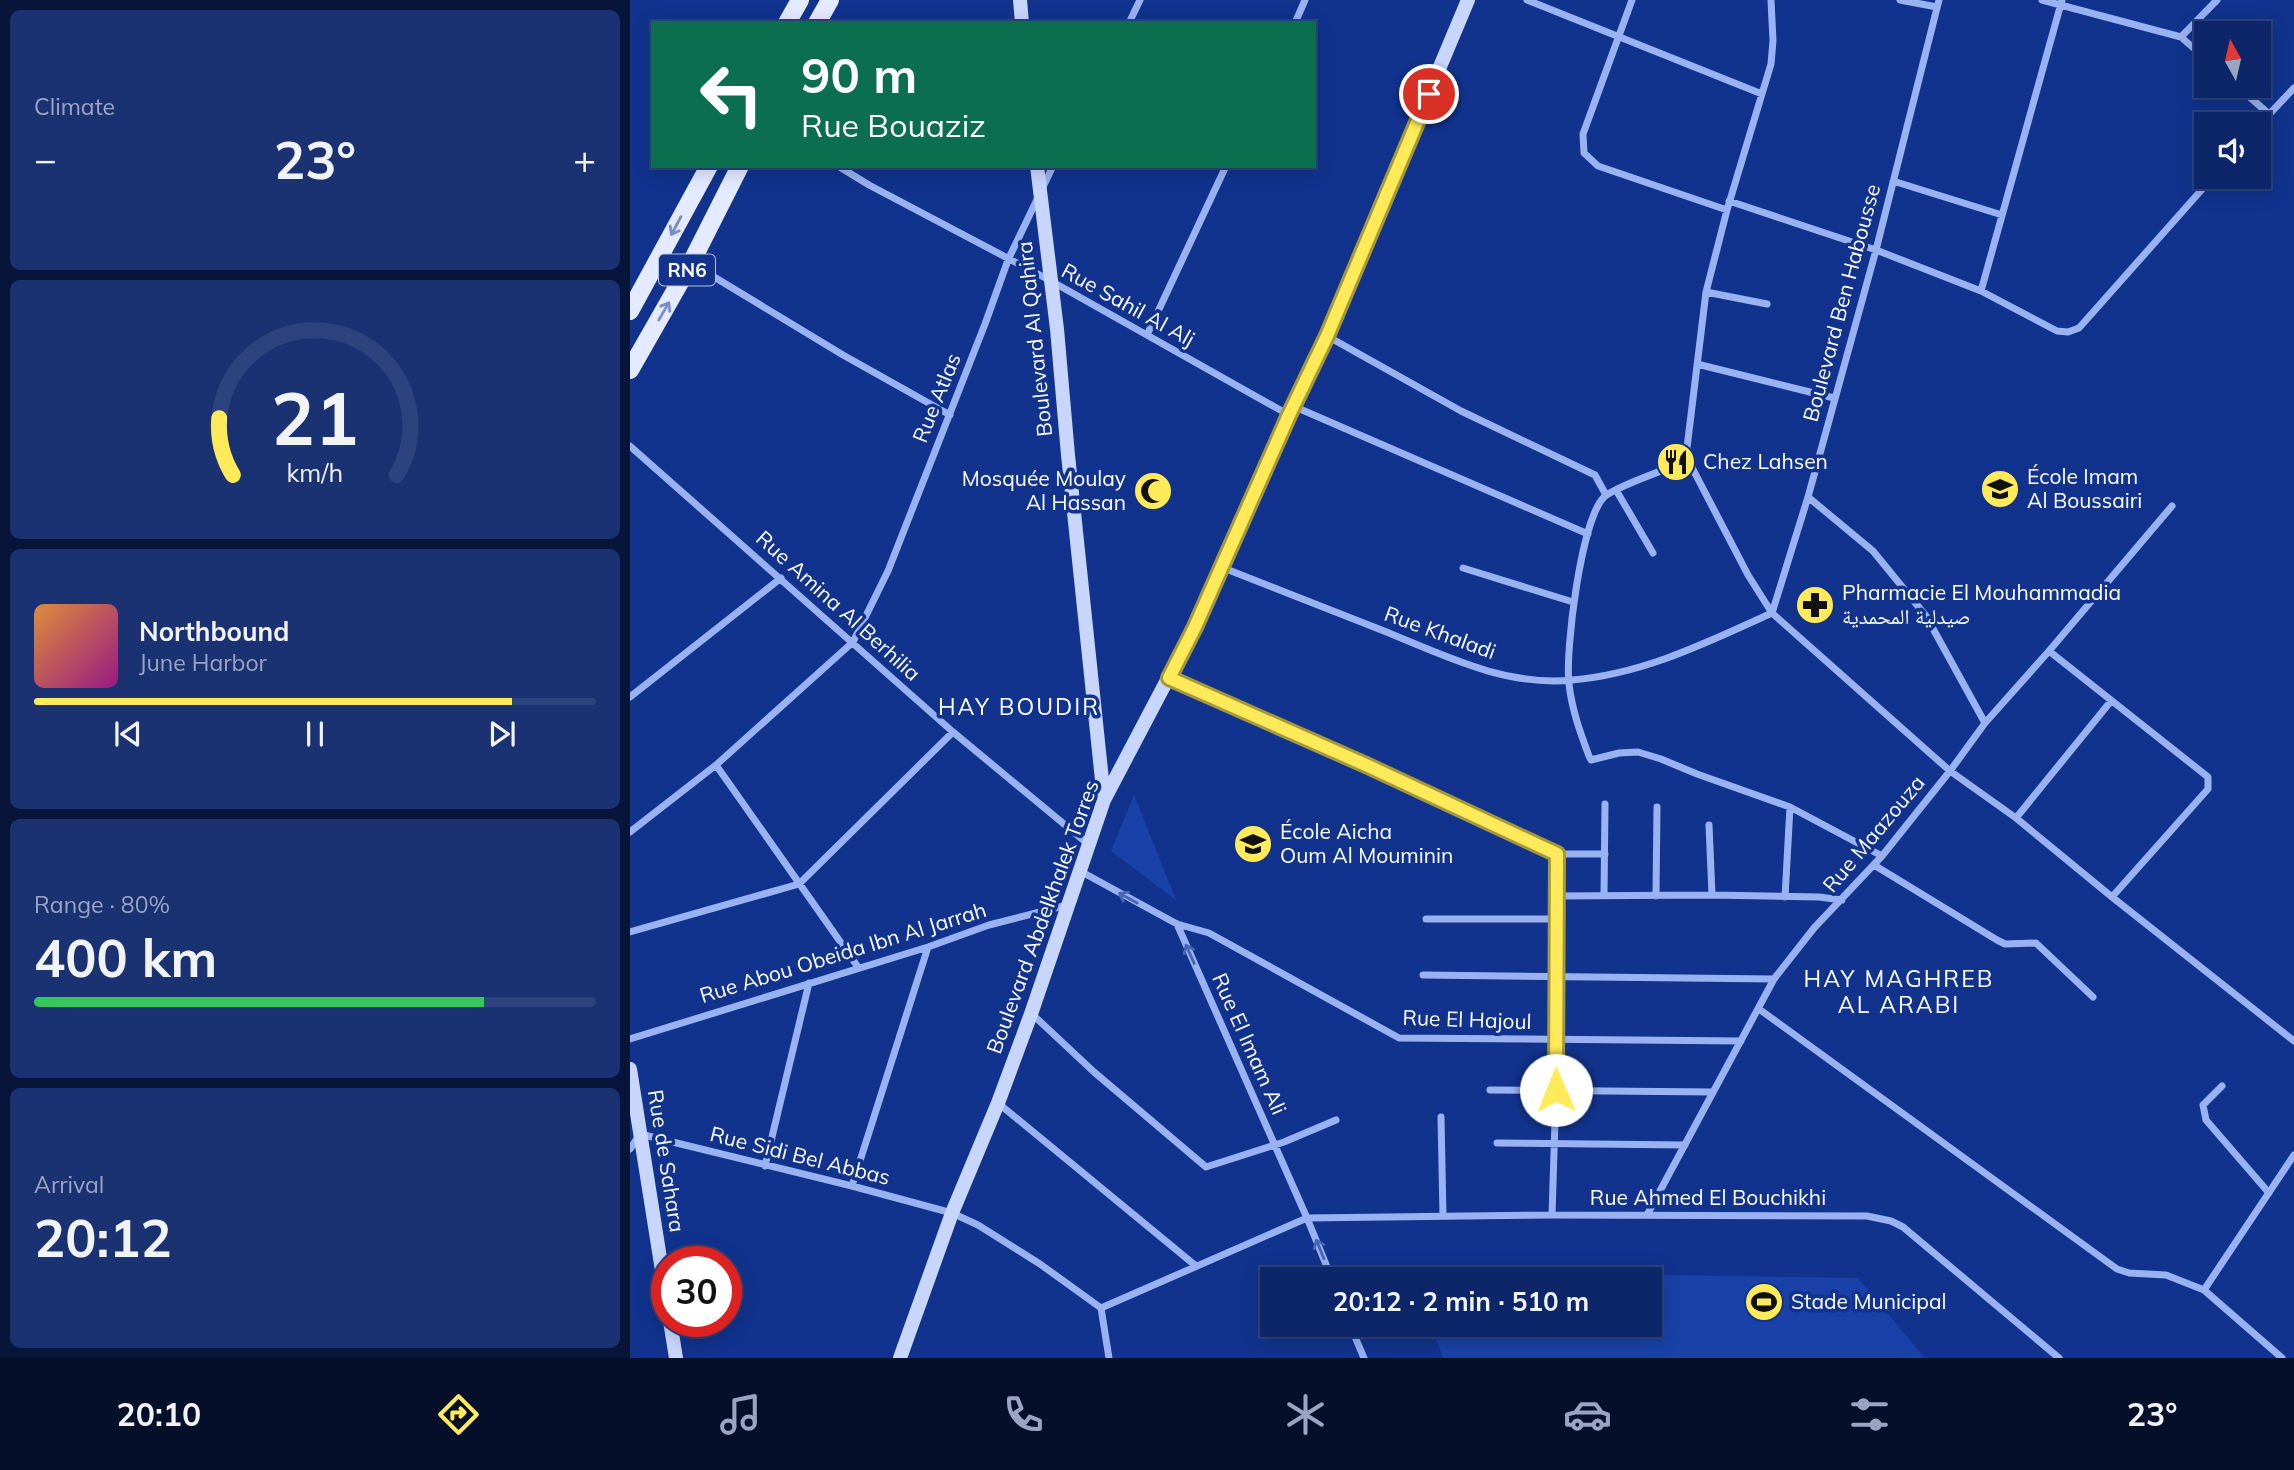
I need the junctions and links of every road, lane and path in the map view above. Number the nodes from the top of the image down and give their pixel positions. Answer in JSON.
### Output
{"nodes":[{"id":1,"x":800,"y":0,"type":"edge"},
{"id":2,"x":830,"y":0,"type":"edge"},
{"id":3,"x":1020,"y":0,"type":"edge"},
{"id":4,"x":1140,"y":0,"type":"edge"},
{"id":5,"x":1306,"y":0,"type":"edge"},
{"id":6,"x":1468,"y":0,"type":"edge"},
{"id":7,"x":1527,"y":0,"type":"edge"},
{"id":8,"x":1632,"y":0,"type":"edge"},
{"id":9,"x":1770,"y":0,"type":"edge"},
{"id":10,"x":1900,"y":0,"type":"edge"},
{"id":11,"x":2042,"y":0,"type":"edge"},
{"id":12,"x":2217,"y":0,"type":"edge"},
{"id":13,"x":2061,"y":2,"type":"edge"},
{"id":14,"x":1938,"y":4,"type":"edge"},
{"id":15,"x":789,"y":21,"type":"edge"},
{"id":16,"x":818,"y":21,"type":"edge"},
{"id":17,"x":1022,"y":21,"type":"edge"},
{"id":18,"x":1130,"y":21,"type":"edge"},
{"id":19,"x":1295,"y":21,"type":"edge"},
{"id":20,"x":1619,"y":35,"type":"junction"},
{"id":21,"x":2181,"y":37,"type":"junction"},
{"id":22,"x":2194,"y":48,"type":"edge"},
{"id":23,"x":2294,"y":88,"type":"edge"},
{"id":24,"x":1762,"y":94,"type":"junction"},
{"id":25,"x":2251,"y":98,"type":"edge"},
{"id":26,"x":2267,"y":112,"type":"edge"},
{"id":27,"x":2271,"y":112,"type":"edge"},
{"id":28,"x":708,"y":168,"type":"edge"},
{"id":29,"x":739,"y":168,"type":"edge"},
{"id":30,"x":842,"y":168,"type":"edge"},
{"id":31,"x":1037,"y":168,"type":"edge"},
{"id":32,"x":1052,"y":168,"type":"edge"},
{"id":33,"x":1225,"y":168,"type":"edge"},
{"id":34,"x":1893,"y":181,"type":"junction"},
{"id":35,"x":2202,"y":189,"type":"edge"},
{"id":36,"x":1040,"y":191,"type":"junction"},
{"id":37,"x":1730,"y":201,"type":"junction"},
{"id":38,"x":1727,"y":210,"type":"junction"},
{"id":39,"x":2002,"y":215,"type":"junction"},
{"id":40,"x":1875,"y":250,"type":"junction"},
{"id":41,"x":1008,"y":260,"type":"junction"},
{"id":42,"x":691,"y":263,"type":"junction"},
{"id":43,"x":1051,"y":281,"type":"junction"},
{"id":44,"x":1981,"y":291,"type":"junction"},
{"id":45,"x":1706,"y":292,"type":"junction"},
{"id":46,"x":1767,"y":304,"type":"dead end"},
{"id":47,"x":630,"y":311,"type":"edge"},
{"id":48,"x":1147,"y":335,"type":"junction"},
{"id":49,"x":1327,"y":336,"type":"junction"},
{"id":50,"x":1697,"y":364,"type":"junction"},
{"id":51,"x":630,"y":370,"type":"edge"},
{"id":52,"x":1834,"y":398,"type":"junction"},
{"id":53,"x":1291,"y":411,"type":"junction"},
{"id":54,"x":950,"y":415,"type":"junction"},
{"id":55,"x":630,"y":446,"type":"edge"},
{"id":56,"x":1687,"y":461,"type":"junction"},
{"id":57,"x":1616,"y":490,"type":"junction"},
{"id":58,"x":1606,"y":495,"type":"junction"},
{"id":59,"x":1808,"y":497,"type":"junction"},
{"id":60,"x":2172,"y":506,"type":"dead end"},
{"id":61,"x":1588,"y":534,"type":"junction"},
{"id":62,"x":1653,"y":553,"type":"dead end"},
{"id":63,"x":1220,"y":567,"type":"junction"},
{"id":64,"x":1464,"y":568,"type":"dead end"},
{"id":65,"x":781,"y":578,"type":"junction"},
{"id":66,"x":1573,"y":602,"type":"junction"},
{"id":67,"x":1772,"y":613,"type":"junction"},
{"id":68,"x":853,"y":642,"type":"junction"},
{"id":69,"x":2049,"y":651,"type":"junction"},
{"id":70,"x":1169,"y":678,"type":"junction"},
{"id":71,"x":1569,"y":681,"type":"junction"},
{"id":72,"x":630,"y":697,"type":"edge"},
{"id":73,"x":2111,"y":701,"type":"junction"},
{"id":74,"x":1984,"y":723,"type":"junction"},
{"id":75,"x":953,"y":732,"type":"junction"},
{"id":76,"x":716,"y":765,"type":"junction"},
{"id":77,"x":1950,"y":771,"type":"junction"},
{"id":78,"x":1104,"y":800,"type":"junction"},
{"id":79,"x":1605,"y":804,"type":"dead end"},
{"id":80,"x":1657,"y":807,"type":"dead end"},
{"id":81,"x":1790,"y":807,"type":"junction"},
{"id":82,"x":2016,"y":818,"type":"junction"},
{"id":83,"x":1709,"y":825,"type":"dead end"},
{"id":84,"x":630,"y":832,"type":"edge"},
{"id":85,"x":1088,"y":845,"type":"junction"},
{"id":86,"x":1557,"y":854,"type":"junction"},
{"id":87,"x":1605,"y":854,"type":"junction"},
{"id":88,"x":1882,"y":856,"type":"junction"},
{"id":89,"x":1874,"y":865,"type":"junction"},
{"id":90,"x":1080,"y":871,"type":"junction"},
{"id":91,"x":799,"y":884,"type":"junction"},
{"id":92,"x":1604,"y":895,"type":"junction"},
{"id":93,"x":1656,"y":895,"type":"junction"},
{"id":94,"x":1712,"y":895,"type":"junction"},
{"id":95,"x":1557,"y":896,"type":"junction"},
{"id":96,"x":1785,"y":897,"type":"junction"},
{"id":97,"x":2112,"y":897,"type":"junction"},
{"id":98,"x":1842,"y":900,"type":"junction"},
{"id":99,"x":1068,"y":905,"type":"junction"},
{"id":100,"x":1426,"y":919,"type":"dead end"},
{"id":101,"x":1556,"y":919,"type":"junction"},
{"id":102,"x":1177,"y":924,"type":"junction"},
{"id":103,"x":630,"y":932,"type":"edge"},
{"id":104,"x":928,"y":947,"type":"junction"},
{"id":105,"x":858,"y":967,"type":"junction"},
{"id":106,"x":1423,"y":975,"type":"dead end"},
{"id":107,"x":1556,"y":976,"type":"junction"},
{"id":108,"x":1774,"y":979,"type":"junction"},
{"id":109,"x":808,"y":983,"type":"junction"},
{"id":110,"x":2093,"y":997,"type":"dead end"},
{"id":111,"x":1759,"y":1009,"type":"junction"},
{"id":112,"x":1031,"y":1014,"type":"junction"},
{"id":113,"x":630,"y":1039,"type":"edge"},
{"id":114,"x":1555,"y":1040,"type":"junction"},
{"id":115,"x":1741,"y":1041,"type":"junction"},
{"id":116,"x":2294,"y":1041,"type":"edge"},
{"id":117,"x":630,"y":1069,"type":"edge"},
{"id":118,"x":2222,"y":1086,"type":"dead end"},
{"id":119,"x":1490,"y":1090,"type":"dead end"},
{"id":120,"x":1556,"y":1090,"type":"junction"},
{"id":121,"x":1713,"y":1093,"type":"junction"},
{"id":122,"x":998,"y":1103,"type":"junction"},
{"id":123,"x":1441,"y":1118,"type":"dead end"},
{"id":124,"x":1336,"y":1120,"type":"dead end"},
{"id":125,"x":639,"y":1134,"type":"junction"},
{"id":126,"x":1497,"y":1143,"type":"dead end"},
{"id":127,"x":1274,"y":1144,"type":"junction"},
{"id":128,"x":1555,"y":1144,"type":"junction"},
{"id":129,"x":1685,"y":1145,"type":"junction"},
{"id":130,"x":630,"y":1149,"type":"edge"},
{"id":131,"x":2294,"y":1155,"type":"edge"},
{"id":132,"x":765,"y":1166,"type":"junction"},
{"id":133,"x":852,"y":1186,"type":"junction"},
{"id":134,"x":2269,"y":1193,"type":"junction"},
{"id":135,"x":952,"y":1213,"type":"junction"},
{"id":136,"x":1552,"y":1214,"type":"junction"},
{"id":137,"x":1647,"y":1215,"type":"junction"},
{"id":138,"x":1443,"y":1216,"type":"junction"},
{"id":139,"x":1307,"y":1218,"type":"junction"},
{"id":140,"x":658,"y":1246,"type":"edge"},
{"id":141,"x":1196,"y":1266,"type":"junction"},
{"id":142,"x":1327,"y":1267,"type":"edge"},
{"id":143,"x":2204,"y":1290,"type":"junction"},
{"id":144,"x":1101,"y":1308,"type":"junction"},
{"id":145,"x":673,"y":1337,"type":"edge"},
{"id":146,"x":1355,"y":1337,"type":"edge"},
{"id":147,"x":676,"y":1358,"type":"edge"},
{"id":148,"x":900,"y":1358,"type":"edge"},
{"id":149,"x":1109,"y":1358,"type":"edge"},
{"id":150,"x":1364,"y":1358,"type":"edge"},
{"id":151,"x":2059,"y":1358,"type":"edge"},
{"id":152,"x":2282,"y":1358,"type":"edge"}],
"edges":[{"from":1,"to":15,"type":"main road"},
{"from":2,"to":16,"type":"main road"},
{"from":3,"to":17,"type":"main road"},
{"from":4,"to":18,"type":"street"},
{"from":5,"to":19,"type":"street"},
{"from":6,"to":49,"type":"main road","name":"Boulevard Abdelkhalek Torres"},
{"from":7,"to":20,"type":"street"},
{"from":8,"to":20,"type":"street"},
{"from":9,"to":24,"type":"street"},
{"from":10,"to":14,"type":"street"},
{"from":11,"to":13,"type":"street"},
{"from":12,"to":21,"type":"street"},
{"from":13,"to":21,"type":"street"},
{"from":13,"to":39,"type":"street"},
{"from":14,"to":34,"type":"street","name":"Boulevard Ben Habousse"},
{"from":20,"to":24,"type":"street"},
{"from":20,"to":38,"type":"street"},
{"from":21,"to":22,"type":"street"},
{"from":23,"to":27,"type":"street"},
{"from":24,"to":37,"type":"street"},
{"from":25,"to":26,"type":"street"},
{"from":28,"to":47,"type":"main road","number":"RN6","one_way":true},
{"from":29,"to":42,"type":"main road","number":"RN6"},
{"from":30,"to":41,"type":"street","name":"Rue Sahil Al Alj"},
{"from":31,"to":36,"type":"main road","name":"Boulevard Al Qahira"},
{"from":32,"to":36,"type":"street","name":"Rue Atlas"},
{"from":33,"to":48,"type":"street"},
{"from":34,"to":39,"type":"street"},
{"from":34,"to":40,"type":"street","name":"Boulevard Ben Habousse"},
{"from":35,"to":44,"type":"street"},
{"from":36,"to":41,"type":"street","name":"Rue Atlas"},
{"from":36,"to":43,"type":"main road","name":"Boulevard Al Qahira"},
{"from":37,"to":38,"type":"street"},
{"from":37,"to":40,"type":"street"},
{"from":38,"to":45,"type":"street"},
{"from":39,"to":44,"type":"street"},
{"from":40,"to":44,"type":"street"},
{"from":40,"to":52,"type":"street","name":"Boulevard Ben Habousse"},
{"from":41,"to":43,"type":"street","name":"Rue Sahil Al Alj"},
{"from":41,"to":54,"type":"street","name":"Rue Atlas"},
{"from":51,"to":42,"type":"main road","number":"RN6","one_way":true},
{"from":42,"to":54,"type":"street"},
{"from":43,"to":48,"type":"street","name":"Rue Sahil Al Alj"},
{"from":43,"to":78,"type":"main road","name":"Boulevard Al Qahira"},
{"from":45,"to":46,"type":"street"},
{"from":45,"to":50,"type":"street"},
{"from":48,"to":53,"type":"street","name":"Rue Sahil Al Alj"},
{"from":49,"to":53,"type":"main road","name":"Boulevard Abdelkhalek Torres"},
{"from":49,"to":58,"type":"street"},
{"from":50,"to":52,"type":"street"},
{"from":50,"to":56,"type":"street"},
{"from":52,"to":59,"type":"street","name":"Boulevard Ben Habousse"},
{"from":53,"to":61,"type":"street","name":"Rue Sahil Al Alj"},
{"from":53,"to":63,"type":"main road","name":"Boulevard Abdelkhalek Torres"},
{"from":54,"to":68,"type":"street","name":"Rue Atlas"},
{"from":55,"to":65,"type":"street","name":"Rue Amina Al Berhilia"},
{"from":56,"to":57,"type":"street"},
{"from":56,"to":67,"type":"street"},
{"from":57,"to":58,"type":"street"},
{"from":57,"to":62,"type":"street"},
{"from":58,"to":61,"type":"street"},
{"from":59,"to":67,"type":"street","name":"Boulevard Ben Habousse"},
{"from":59,"to":74,"type":"street"},
{"from":60,"to":69,"type":"street","name":"Rue Maazouza"},
{"from":61,"to":66,"type":"street"},
{"from":63,"to":70,"type":"main road","name":"Boulevard Abdelkhalek Torres"},
{"from":63,"to":71,"type":"street","name":"Rue Khaladi"},
{"from":64,"to":66,"type":"street"},
{"from":65,"to":68,"type":"street","name":"Rue Amina Al Berhilia"},
{"from":65,"to":72,"type":"street"},
{"from":66,"to":71,"type":"street"},
{"from":67,"to":71,"type":"street","name":"Rue Khaladi"},
{"from":67,"to":77,"type":"street"},
{"from":68,"to":75,"type":"street","name":"Rue Amina Al Berhilia"},
{"from":68,"to":76,"type":"street"},
{"from":69,"to":73,"type":"street"},
{"from":69,"to":74,"type":"street","name":"Rue Maazouza"},
{"from":70,"to":78,"type":"main road","name":"Boulevard Abdelkhalek Torres"},
{"from":70,"to":86,"type":"street"},
{"from":71,"to":81,"type":"street"},
{"from":73,"to":82,"type":"street"},
{"from":73,"to":97,"type":"street"},
{"from":74,"to":77,"type":"street","name":"Rue Maazouza"},
{"from":75,"to":85,"type":"street","name":"Rue Amina Al Berhilia"},
{"from":75,"to":91,"type":"street"},
{"from":76,"to":84,"type":"street"},
{"from":76,"to":91,"type":"street"},
{"from":77,"to":82,"type":"street"},
{"from":77,"to":88,"type":"street","name":"Rue Maazouza"},
{"from":78,"to":85,"type":"main road","name":"Boulevard Abdelkhalek Torres"},
{"from":79,"to":87,"type":"street"},
{"from":80,"to":93,"type":"street"},
{"from":81,"to":88,"type":"street"},
{"from":81,"to":96,"type":"street"},
{"from":82,"to":97,"type":"street"},
{"from":83,"to":94,"type":"street"},
{"from":85,"to":90,"type":"main road","name":"Boulevard Abdelkhalek Torres"},
{"from":86,"to":87,"type":"street"},
{"from":86,"to":95,"type":"street"},
{"from":87,"to":92,"type":"street"},
{"from":88,"to":89,"type":"street","name":"Rue Maazouza"},
{"from":89,"to":98,"type":"street","name":"Rue Maazouza"},
{"from":89,"to":110,"type":"street"},
{"from":90,"to":99,"type":"main road","name":"Boulevard Abdelkhalek Torres"},
{"from":102,"to":90,"type":"street","one_way":true},
{"from":91,"to":103,"type":"street"},
{"from":91,"to":105,"type":"street"},
{"from":92,"to":93,"type":"street"},
{"from":92,"to":95,"type":"street"},
{"from":93,"to":94,"type":"street"},
{"from":94,"to":96,"type":"street"},
{"from":95,"to":101,"type":"street"},
{"from":96,"to":98,"type":"street"},
{"from":97,"to":116,"type":"street"},
{"from":98,"to":108,"type":"street","name":"Rue Maazouza"},
{"from":99,"to":104,"type":"street","name":"Rue Abou Obeida Ibn Al Jarrah"},
{"from":99,"to":112,"type":"main road","name":"Boulevard Abdelkhalek Torres"},
{"from":100,"to":101,"type":"street"},
{"from":101,"to":107,"type":"street"},
{"from":102,"to":114,"type":"street","name":"Rue El Hajoul"},
{"from":127,"to":102,"type":"street","name":"Rue El Imam Ali","one_way":true},
{"from":104,"to":105,"type":"street","name":"Rue Abou Obeida Ibn Al Jarrah"},
{"from":104,"to":133,"type":"street"},
{"from":105,"to":109,"type":"street","name":"Rue Abou Obeida Ibn Al Jarrah"},
{"from":106,"to":107,"type":"street"},
{"from":107,"to":108,"type":"street"},
{"from":107,"to":114,"type":"street"},
{"from":108,"to":111,"type":"street","name":"Rue Maazouza"},
{"from":109,"to":113,"type":"street","name":"Rue Abou Obeida Ibn Al Jarrah"},
{"from":109,"to":132,"type":"street"},
{"from":111,"to":115,"type":"street","name":"Rue Maazouza"},
{"from":111,"to":143,"type":"street"},
{"from":112,"to":122,"type":"main road","name":"Boulevard Abdelkhalek Torres"},
{"from":112,"to":127,"type":"street"},
{"from":114,"to":115,"type":"street","name":"Rue El Hajoul"},
{"from":114,"to":120,"type":"street"},
{"from":115,"to":121,"type":"street","name":"Rue Maazouza"},
{"from":117,"to":125,"type":"main road","name":"Rue de Sahara"},
{"from":118,"to":134,"type":"street"},
{"from":119,"to":120,"type":"street"},
{"from":120,"to":121,"type":"street"},
{"from":120,"to":128,"type":"street"},
{"from":121,"to":129,"type":"street","name":"Rue Maazouza"},
{"from":122,"to":135,"type":"main road","name":"Boulevard Abdelkhalek Torres"},
{"from":122,"to":141,"type":"street"},
{"from":123,"to":138,"type":"street"},
{"from":124,"to":127,"type":"street"},
{"from":125,"to":130,"type":"street"},
{"from":125,"to":132,"type":"street","name":"Rue Sidi Bel Abbas"},
{"from":125,"to":140,"type":"main road","name":"Rue de Sahara"},
{"from":126,"to":128,"type":"street"},
{"from":127,"to":139,"type":"street","name":"Rue El Imam Ali"},
{"from":128,"to":129,"type":"street"},
{"from":128,"to":136,"type":"street"},
{"from":129,"to":137,"type":"street","name":"Rue Maazouza"},
{"from":131,"to":134,"type":"street"},
{"from":132,"to":133,"type":"street","name":"Rue Sidi Bel Abbas"},
{"from":133,"to":135,"type":"street","name":"Rue Sidi Bel Abbas"},
{"from":134,"to":143,"type":"street"},
{"from":135,"to":144,"type":"street","name":"Rue Sidi Bel Abbas"},
{"from":135,"to":148,"type":"main road","name":"Boulevard Abdelkhalek Torres"},
{"from":136,"to":137,"type":"street","name":"Rue Ahmed El Bouchikhi"},
{"from":136,"to":138,"type":"street","name":"Rue Ahmed El Bouchikhi"},
{"from":137,"to":151,"type":"street","name":"Rue Ahmed El Bouchikhi"},
{"from":138,"to":139,"type":"street","name":"Rue Ahmed El Bouchikhi"},
{"from":139,"to":141,"type":"street"},
{"from":142,"to":139,"type":"street","name":"Rue El Imam Ali","one_way":true},
{"from":141,"to":144,"type":"street"},
{"from":143,"to":152,"type":"street"},
{"from":144,"to":149,"type":"street"},
{"from":145,"to":147,"type":"main road"},
{"from":146,"to":150,"type":"street"}]}
